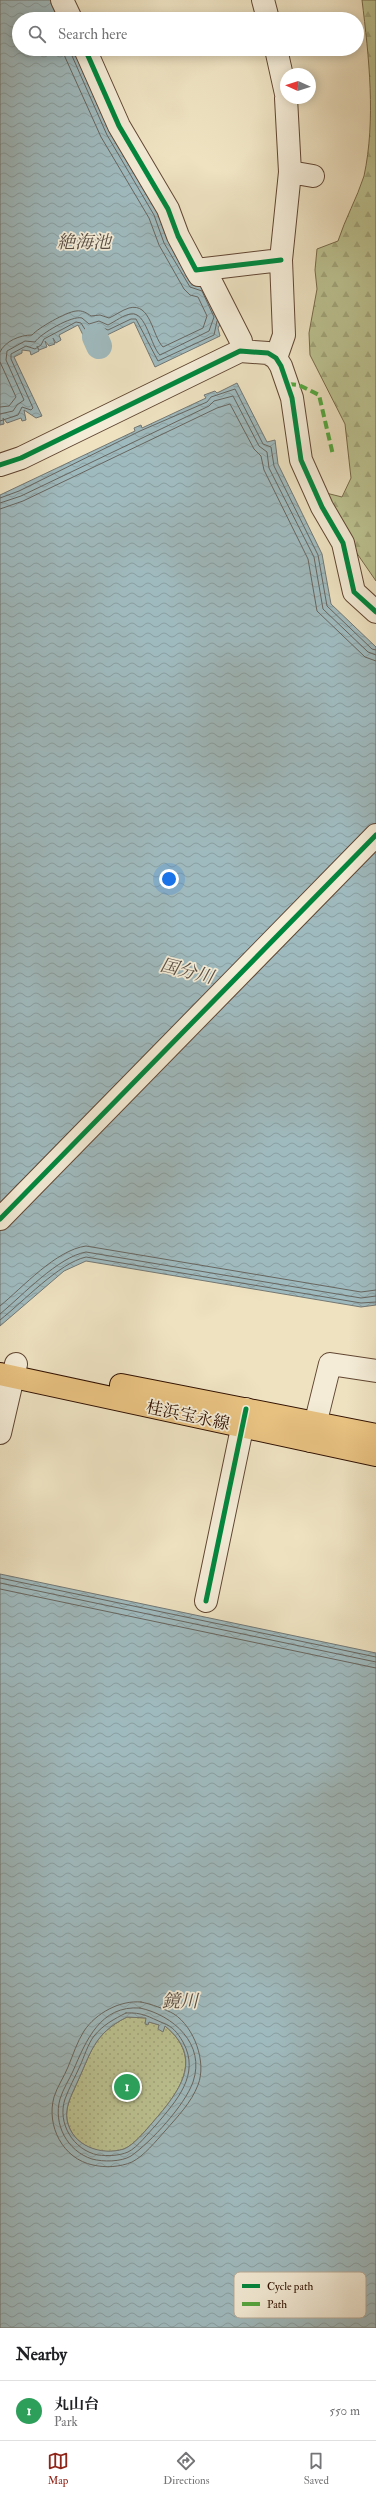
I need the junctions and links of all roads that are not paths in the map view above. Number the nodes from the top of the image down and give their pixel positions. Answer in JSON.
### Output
{"nodes":[{"id":1,"x":62,"y":0,"type":"edge"},
{"id":2,"x":263,"y":0,"type":"edge"},
{"id":3,"x":68,"y":12,"type":"edge"},
{"id":4,"x":266,"y":12,"type":"edge"},
{"id":5,"x":88,"y":56,"type":"edge"},
{"id":6,"x":278,"y":56,"type":"edge"},
{"id":7,"x":280,"y":68,"type":"edge"},
{"id":8,"x":286,"y":104,"type":"edge"},
{"id":9,"x":290,"y":172,"type":"junction"},
{"id":10,"x":312,"y":176,"type":"dead end"},
{"id":11,"x":281,"y":260,"type":"junction"},
{"id":12,"x":196,"y":270,"type":"junction"},
{"id":13,"x":240,"y":341,"type":"dead end"},
{"id":14,"x":276,"y":358,"type":"junction"},
{"id":15,"x":0,"y":465,"type":"edge"},
{"id":16,"x":376,"y":612,"type":"edge"},
{"id":17,"x":376,"y":834,"type":"edge"},
{"id":18,"x":0,"y":1219,"type":"edge"},
{"id":19,"x":8,"y":1369,"type":"edge"},
{"id":20,"x":376,"y":1371,"type":"edge"},
{"id":21,"x":244,"y":1418,"type":"junction"},
{"id":22,"x":314,"y":1431,"type":"junction"},
{"id":23,"x":0,"y":1433,"type":"edge"},
{"id":24,"x":376,"y":1436,"type":"edge"},
{"id":25,"x":376,"y":1455,"type":"edge"},
{"id":26,"x":206,"y":1601,"type":"dead end"}],
"edges":[{"from":1,"to":3,"type":"street"},
{"from":2,"to":4,"type":"street"},
{"from":5,"to":12,"type":"street"},
{"from":6,"to":7,"type":"street"},
{"from":8,"to":9,"type":"street"},
{"from":9,"to":10,"type":"street"},
{"from":9,"to":11,"type":"street"},
{"from":11,"to":12,"type":"street"},
{"from":11,"to":14,"type":"street"},
{"from":12,"to":13,"type":"street"},
{"from":14,"to":15,"type":"street"},
{"from":14,"to":16,"type":"street"},
{"from":17,"to":18,"type":"street"},
{"from":19,"to":21,"type":"main road","name":"桂浜宝永線"},
{"from":19,"to":23,"type":"street"},
{"from":20,"to":22,"type":"street"},
{"from":21,"to":22,"type":"main road","name":"桂浜宝永線"},
{"from":21,"to":26,"type":"street"},
{"from":22,"to":24,"type":"main road","name":"桂浜宝永線"},
{"from":22,"to":25,"type":"main road","name":"桂浜宝永線"}]}
